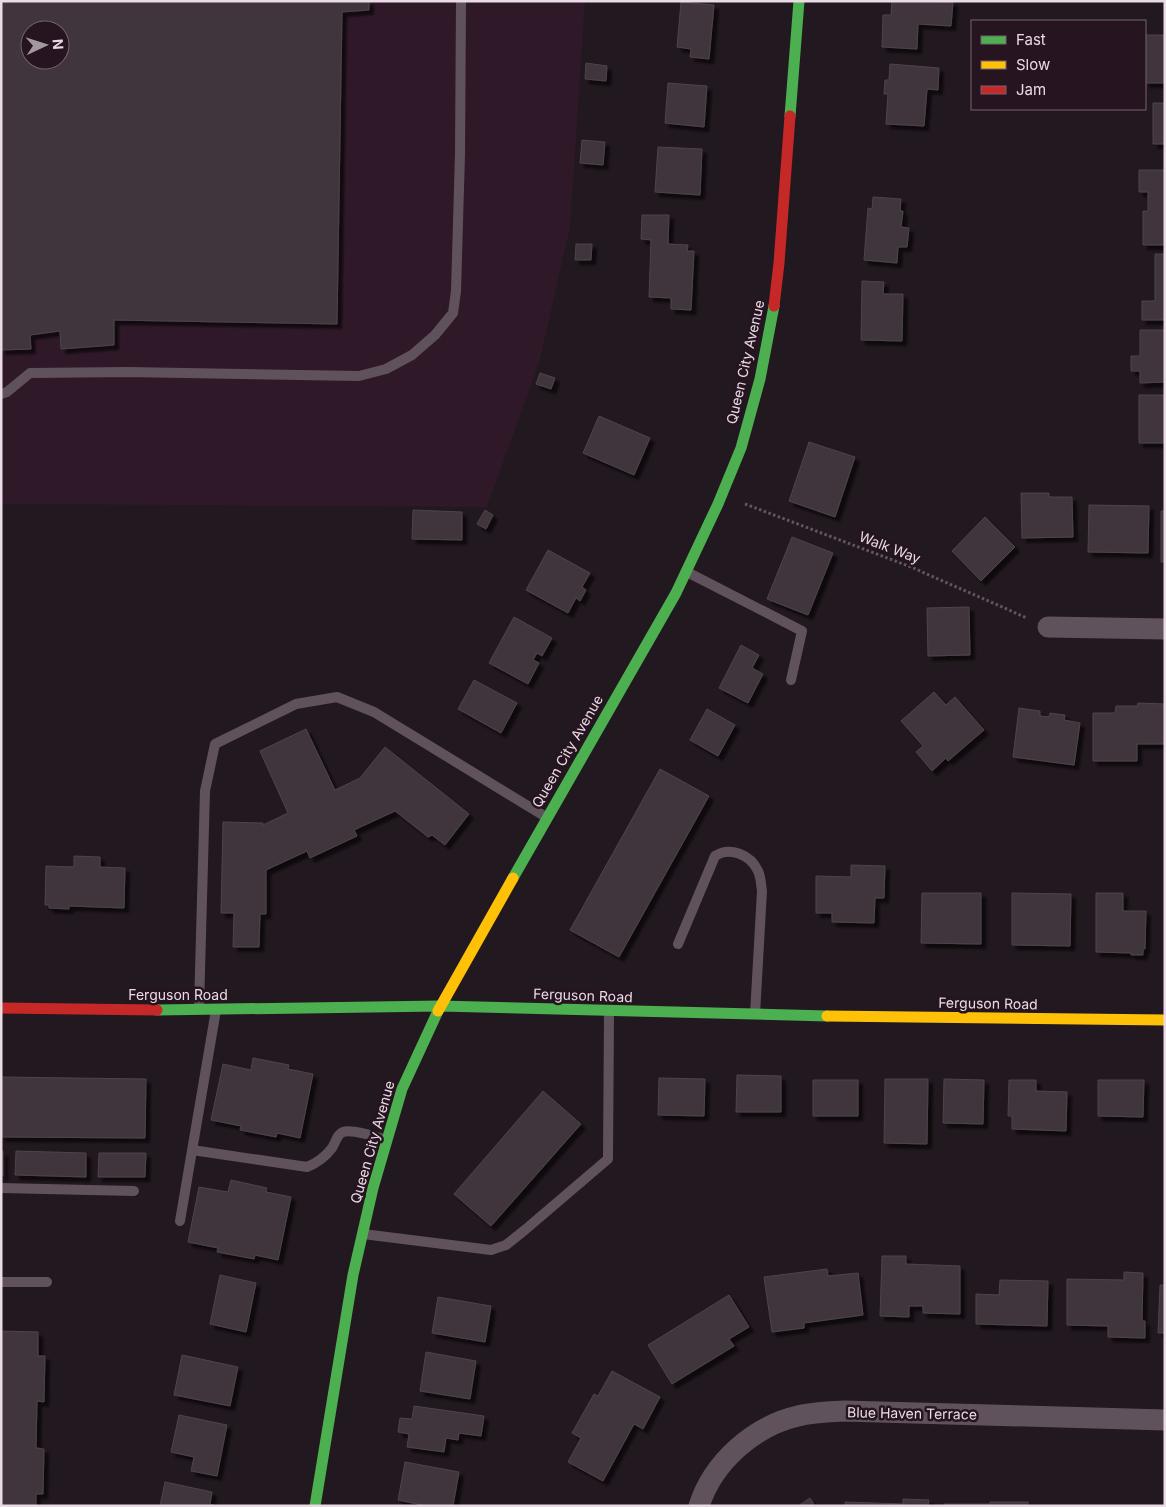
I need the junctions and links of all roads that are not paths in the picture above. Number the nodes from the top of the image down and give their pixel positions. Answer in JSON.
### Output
{"nodes":[{"id":1,"x":461,"y":1,"type":"edge"},
{"id":2,"x":799,"y":1,"type":"edge"},
{"id":3,"x":1,"y":394,"type":"edge"},
{"id":4,"x":686,"y":571,"type":"junction"},
{"id":5,"x":1048,"y":627,"type":"road end"},
{"id":6,"x":1165,"y":629,"type":"edge"},
{"id":7,"x":791,"y":680,"type":"dead end"},
{"id":8,"x":547,"y":817,"type":"junction"},
{"id":9,"x":678,"y":944,"type":"dead end"},
{"id":10,"x":440,"y":1006,"type":"junction"},
{"id":11,"x":1,"y":1008,"type":"edge"},
{"id":12,"x":199,"y":1009,"type":"junction"},
{"id":13,"x":216,"y":1009,"type":"junction"},
{"id":14,"x":609,"y":1010,"type":"junction"},
{"id":15,"x":754,"y":1015,"type":"junction"},
{"id":16,"x":1165,"y":1020,"type":"edge"},
{"id":17,"x":387,"y":1140,"type":"junction"},
{"id":18,"x":192,"y":1150,"type":"junction"},
{"id":19,"x":1,"y":1188,"type":"edge"},
{"id":20,"x":134,"y":1191,"type":"dead end"},
{"id":21,"x":180,"y":1221,"type":"dead end"},
{"id":22,"x":362,"y":1234,"type":"junction"},
{"id":23,"x":1,"y":1282,"type":"edge"},
{"id":24,"x":47,"y":1282,"type":"dead end"},
{"id":25,"x":1165,"y":1420,"type":"edge"},
{"id":26,"x":315,"y":1506,"type":"edge"},
{"id":27,"x":699,"y":1506,"type":"edge"}],
"edges":[{"from":1,"to":3,"type":"lane"},
{"from":2,"to":4,"type":"main road","name":"Queen City Avenue"},
{"from":4,"to":7,"type":"lane"},
{"from":4,"to":8,"type":"main road","name":"Queen City Avenue"},
{"from":5,"to":6,"type":"street"},
{"from":8,"to":10,"type":"main road","name":"Queen City Avenue"},
{"from":8,"to":12,"type":"lane"},
{"from":9,"to":15,"type":"lane"},
{"from":10,"to":13,"type":"main road","name":"Ferguson Road"},
{"from":10,"to":14,"type":"main road","name":"Ferguson Road"},
{"from":10,"to":17,"type":"main road","name":"Queen City Avenue"},
{"from":11,"to":12,"type":"main road","name":"Ferguson Road"},
{"from":12,"to":13,"type":"main road","name":"Ferguson Road"},
{"from":13,"to":18,"type":"lane"},
{"from":14,"to":15,"type":"main road","name":"Ferguson Road"},
{"from":14,"to":22,"type":"lane"},
{"from":15,"to":16,"type":"main road","name":"Ferguson Road"},
{"from":17,"to":18,"type":"lane"},
{"from":17,"to":22,"type":"main road","name":"Queen City Avenue"},
{"from":18,"to":21,"type":"lane"},
{"from":19,"to":20,"type":"lane"},
{"from":22,"to":26,"type":"main road","name":"Queen City Avenue"},
{"from":23,"to":24,"type":"lane"},
{"from":25,"to":27,"type":"street","name":"Blue Haven Terrace"}]}
